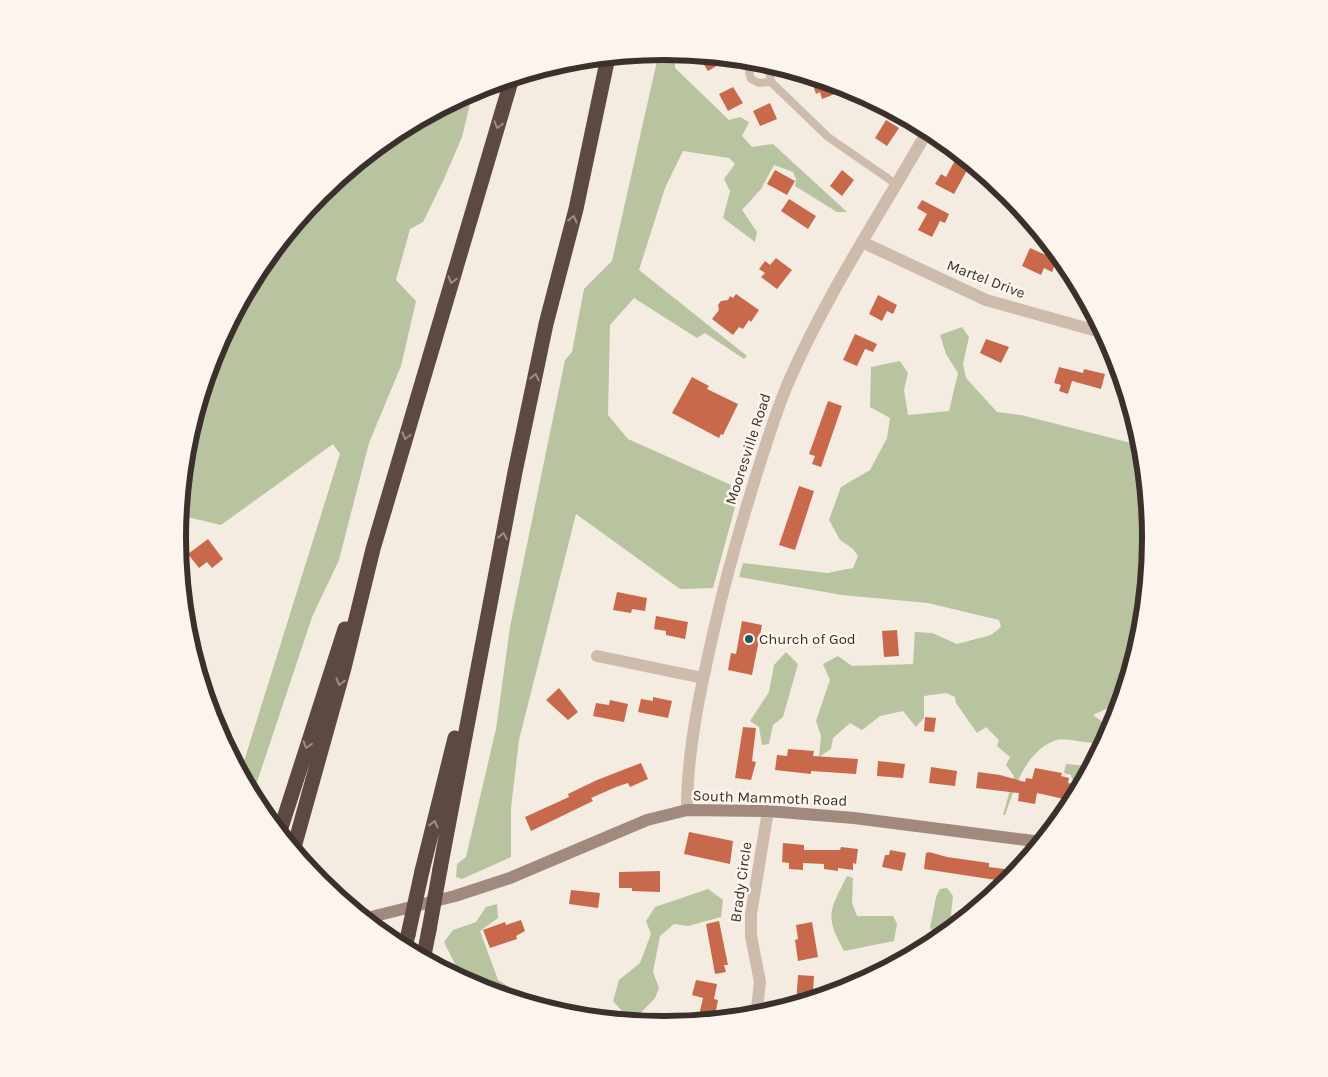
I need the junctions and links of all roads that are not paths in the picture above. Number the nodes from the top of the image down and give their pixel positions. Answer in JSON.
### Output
{"nodes":[{"id":1,"x":607,"y":64,"type":"edge"},
{"id":2,"x":771,"y":82,"type":"dead end"},
{"id":3,"x":510,"y":85,"type":"edge"},
{"id":4,"x":924,"y":137,"type":"edge"},
{"id":5,"x":896,"y":184,"type":"junction"},
{"id":6,"x":862,"y":242,"type":"junction"},
{"id":7,"x":1095,"y":330,"type":"edge"},
{"id":8,"x":373,"y":549,"type":"junction"},
{"id":9,"x":493,"y":584,"type":"junction"},
{"id":10,"x":597,"y":656,"type":"dead end"},
{"id":11,"x":703,"y":678,"type":"junction"},
{"id":12,"x":687,"y":810,"type":"junction"},
{"id":13,"x":768,"y":811,"type":"junction"},
{"id":14,"x":281,"y":826,"type":"edge"},
{"id":15,"x":1035,"y":841,"type":"edge"},
{"id":16,"x":295,"y":843,"type":"edge"},
{"id":17,"x":372,"y":917,"type":"edge"},
{"id":18,"x":406,"y":942,"type":"edge"},
{"id":19,"x":424,"y":953,"type":"edge"},
{"id":20,"x":757,"y":1008,"type":"edge"}],
"edges":[{"from":9,"to":1,"type":"highway","one_way":true},
{"from":2,"to":5,"type":"lane"},
{"from":3,"to":8,"type":"highway","one_way":true},
{"from":4,"to":5,"type":"street","name":"Mooresville Road"},
{"from":5,"to":6,"type":"street","name":"Mooresville Road"},
{"from":6,"to":7,"type":"street","name":"Martel Drive"},
{"from":6,"to":11,"type":"street","name":"Mooresville Road"},
{"from":8,"to":14,"type":"highway","one_way":true},
{"from":8,"to":16,"type":"highway","one_way":true},
{"from":18,"to":9,"type":"highway","one_way":true,"bridge":true},
{"from":9,"to":19,"type":"highway","bridge":true},
{"from":10,"to":11,"type":"street"},
{"from":11,"to":12,"type":"street","name":"Mooresville Road"},
{"from":12,"to":13,"type":"main road","name":"South Mammoth Road"},
{"from":12,"to":17,"type":"main road","name":"South Mammoth Road"},
{"from":13,"to":15,"type":"main road","name":"South Mammoth Road"},
{"from":13,"to":20,"type":"street","name":"Brady Circle"}]}
